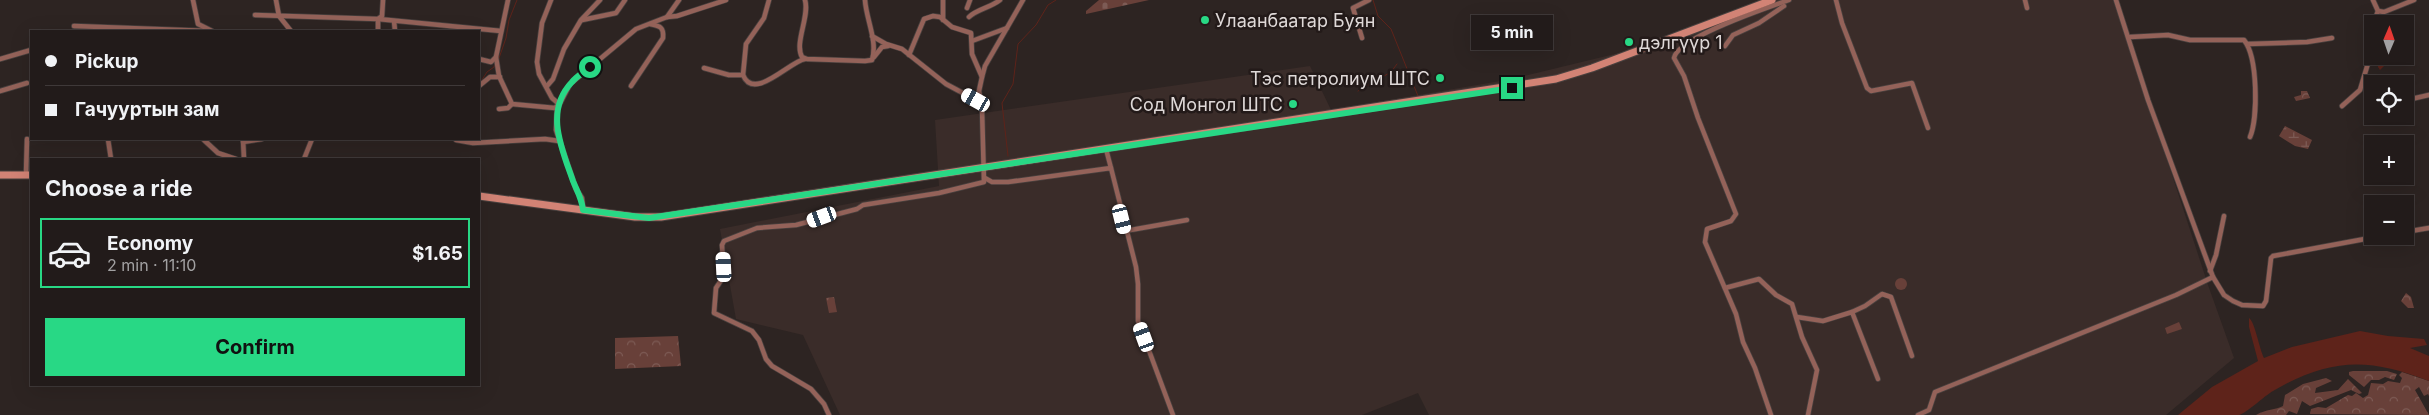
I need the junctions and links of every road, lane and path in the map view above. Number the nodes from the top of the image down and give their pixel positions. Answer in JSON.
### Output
{"nodes":[{"id":1,"x":186,"y":0,"type":"edge"},
{"id":2,"x":193,"y":0,"type":"edge"},
{"id":3,"x":276,"y":0,"type":"edge"},
{"id":4,"x":383,"y":0,"type":"edge"},
{"id":5,"x":508,"y":0,"type":"edge"},
{"id":6,"x":551,"y":0,"type":"edge"},
{"id":7,"x":600,"y":0,"type":"edge"},
{"id":8,"x":625,"y":0,"type":"edge"},
{"id":9,"x":678,"y":0,"type":"edge"},
{"id":10,"x":726,"y":0,"type":"edge"},
{"id":11,"x":769,"y":0,"type":"edge"},
{"id":12,"x":805,"y":0,"type":"edge"},
{"id":13,"x":943,"y":0,"type":"edge"},
{"id":14,"x":970,"y":0,"type":"edge"},
{"id":15,"x":1000,"y":0,"type":"edge"},
{"id":16,"x":1023,"y":0,"type":"edge"},
{"id":17,"x":1369,"y":0,"type":"edge"},
{"id":18,"x":1772,"y":0,"type":"edge"},
{"id":19,"x":1789,"y":0,"type":"edge"},
{"id":20,"x":1836,"y":0,"type":"edge"},
{"id":21,"x":2025,"y":0,"type":"edge"},
{"id":22,"x":2116,"y":0,"type":"edge"},
{"id":23,"x":2373,"y":0,"type":"edge"},
{"id":24,"x":2414,"y":0,"type":"edge"},
{"id":25,"x":865,"y":2,"type":"edge"},
{"id":26,"x":1784,"y":6,"type":"dead end"},
{"id":27,"x":967,"y":8,"type":"dead end"},
{"id":28,"x":2027,"y":8,"type":"dead end"},
{"id":29,"x":2378,"y":11,"type":"junction"},
{"id":30,"x":255,"y":15,"type":"dead end"},
{"id":31,"x":2376,"y":15,"type":"edge"},
{"id":32,"x":279,"y":16,"type":"junction"},
{"id":33,"x":667,"y":17,"type":"junction"},
{"id":34,"x":969,"y":18,"type":"dead end"},
{"id":35,"x":378,"y":19,"type":"junction"},
{"id":36,"x":581,"y":20,"type":"junction"},
{"id":37,"x":943,"y":20,"type":"junction"},
{"id":38,"x":394,"y":21,"type":"junction"},
{"id":39,"x":649,"y":24,"type":"junction"},
{"id":40,"x":74,"y":26,"type":"dead end"},
{"id":41,"x":1007,"y":28,"type":"junction"},
{"id":42,"x":117,"y":30,"type":"edge"},
{"id":43,"x":208,"y":30,"type":"edge"},
{"id":44,"x":290,"y":30,"type":"edge"},
{"id":45,"x":378,"y":30,"type":"edge"},
{"id":46,"x":395,"y":30,"type":"edge"},
{"id":47,"x":501,"y":31,"type":"junction"},
{"id":48,"x":872,"y":36,"type":"junction"},
{"id":49,"x":2130,"y":37,"type":"junction"},
{"id":50,"x":1362,"y":38,"type":"dead end"},
{"id":51,"x":2332,"y":38,"type":"dead end"},
{"id":52,"x":972,"y":41,"type":"junction"},
{"id":53,"x":2247,"y":44,"type":"junction"},
{"id":54,"x":890,"y":45,"type":"junction"},
{"id":55,"x":1725,"y":46,"type":"dead end"},
{"id":56,"x":30,"y":50,"type":"edge"},
{"id":57,"x":909,"y":55,"type":"junction"},
{"id":58,"x":874,"y":56,"type":"junction"},
{"id":59,"x":496,"y":57,"type":"junction"},
{"id":60,"x":0,"y":59,"type":"edge"},
{"id":61,"x":480,"y":59,"type":"edge"},
{"id":62,"x":806,"y":59,"type":"junction"},
{"id":63,"x":2368,"y":65,"type":"edge"},
{"id":64,"x":704,"y":68,"type":"dead end"},
{"id":65,"x":743,"y":75,"type":"junction"},
{"id":66,"x":500,"y":77,"type":"junction"},
{"id":67,"x":982,"y":78,"type":"junction"},
{"id":68,"x":27,"y":83,"type":"dead end"},
{"id":69,"x":480,"y":85,"type":"edge"},
{"id":70,"x":546,"y":86,"type":"junction"},
{"id":71,"x":631,"y":86,"type":"dead end"},
{"id":72,"x":0,"y":91,"type":"edge"},
{"id":73,"x":2429,"y":95,"type":"edge"},
{"id":74,"x":2414,"y":98,"type":"edge"},
{"id":75,"x":512,"y":104,"type":"junction"},
{"id":76,"x":559,"y":104,"type":"junction"},
{"id":77,"x":2342,"y":106,"type":"dead end"},
{"id":78,"x":982,"y":108,"type":"junction"},
{"id":79,"x":499,"y":109,"type":"dead end"},
{"id":80,"x":1928,"y":128,"type":"dead end"},
{"id":81,"x":2250,"y":137,"type":"dead end"},
{"id":82,"x":27,"y":139,"type":"dead end"},
{"id":83,"x":108,"y":140,"type":"edge"},
{"id":84,"x":204,"y":140,"type":"dead end"},
{"id":85,"x":243,"y":140,"type":"edge"},
{"id":86,"x":312,"y":140,"type":"edge"},
{"id":87,"x":456,"y":140,"type":"edge"},
{"id":88,"x":559,"y":140,"type":"junction"},
{"id":89,"x":1106,"y":149,"type":"junction"},
{"id":90,"x":111,"y":158,"type":"edge"},
{"id":91,"x":233,"y":158,"type":"edge"},
{"id":92,"x":244,"y":158,"type":"edge"},
{"id":93,"x":304,"y":158,"type":"edge"},
{"id":94,"x":984,"y":167,"type":"junction"},
{"id":95,"x":1110,"y":168,"type":"junction"},
{"id":96,"x":0,"y":175,"type":"edge"},
{"id":97,"x":29,"y":175,"type":"edge"},
{"id":98,"x":985,"y":178,"type":"junction"},
{"id":99,"x":480,"y":196,"type":"edge"},
{"id":100,"x":583,"y":210,"type":"junction"},
{"id":101,"x":2224,"y":216,"type":"dead end"},
{"id":102,"x":1187,"y":220,"type":"dead end"},
{"id":103,"x":2429,"y":228,"type":"edge"},
{"id":104,"x":2414,"y":230,"type":"edge"},
{"id":105,"x":1125,"y":231,"type":"junction"},
{"id":106,"x":2364,"y":239,"type":"edge"},
{"id":107,"x":2210,"y":271,"type":"junction"},
{"id":108,"x":2213,"y":277,"type":"junction"},
{"id":109,"x":1725,"y":288,"type":"junction"},
{"id":110,"x":1852,"y":312,"type":"junction"},
{"id":111,"x":1797,"y":317,"type":"junction"},
{"id":112,"x":1912,"y":356,"type":"dead end"},
{"id":113,"x":1878,"y":379,"type":"dead end"},
{"id":114,"x":1929,"y":413,"type":"edge"},
{"id":115,"x":829,"y":415,"type":"edge"},
{"id":116,"x":1173,"y":415,"type":"edge"},
{"id":117,"x":1771,"y":415,"type":"edge"},
{"id":118,"x":1808,"y":415,"type":"edge"},
{"id":119,"x":1918,"y":415,"type":"edge"}],
"edges":[{"from":1,"to":2,"type":"street"},
{"from":2,"to":43,"type":"street"},
{"from":3,"to":32,"type":"street"},
{"from":4,"to":35,"type":"street"},
{"from":5,"to":47,"type":"street"},
{"from":6,"to":70,"type":"street"},
{"from":7,"to":36,"type":"street"},
{"from":8,"to":36,"type":"street"},
{"from":9,"to":33,"type":"street"},
{"from":10,"to":33,"type":"street"},
{"from":11,"to":65,"type":"street"},
{"from":12,"to":62,"type":"street"},
{"from":13,"to":37,"type":"street"},
{"from":14,"to":27,"type":"street"},
{"from":15,"to":34,"type":"street"},
{"from":16,"to":41,"type":"street"},
{"from":17,"to":50,"type":"street"},
{"from":18,"to":89,"type":"main road"},
{"from":19,"to":109,"type":"street"},
{"from":20,"to":80,"type":"street"},
{"from":21,"to":28,"type":"street"},
{"from":22,"to":49,"type":"street"},
{"from":23,"to":29,"type":"street"},
{"from":24,"to":29,"type":"street"},
{"from":25,"to":48,"type":"street"},
{"from":26,"to":55,"type":"street"},
{"from":29,"to":31,"type":"street"},
{"from":30,"to":32,"type":"street"},
{"from":32,"to":35,"type":"street"},
{"from":32,"to":44,"type":"street"},
{"from":33,"to":39,"type":"street"},
{"from":35,"to":38,"type":"street"},
{"from":35,"to":45,"type":"street"},
{"from":36,"to":70,"type":"street"},
{"from":37,"to":52,"type":"street"},
{"from":37,"to":57,"type":"street"},
{"from":38,"to":46,"type":"street"},
{"from":38,"to":47,"type":"street"},
{"from":39,"to":71,"type":"street"},
{"from":39,"to":76,"type":"street"},
{"from":40,"to":42,"type":"street"},
{"from":41,"to":52,"type":"street"},
{"from":41,"to":67,"type":"street"},
{"from":47,"to":59,"type":"street"},
{"from":48,"to":54,"type":"street"},
{"from":48,"to":58,"type":"street"},
{"from":49,"to":53,"type":"street"},
{"from":49,"to":107,"type":"street"},
{"from":51,"to":53,"type":"street"},
{"from":52,"to":67,"type":"street"},
{"from":53,"to":81,"type":"street"},
{"from":54,"to":57,"type":"street"},
{"from":54,"to":58,"type":"street"},
{"from":56,"to":60,"type":"street"},
{"from":57,"to":78,"type":"street"},
{"from":58,"to":62,"type":"street"},
{"from":59,"to":61,"type":"street"},
{"from":59,"to":66,"type":"street"},
{"from":62,"to":65,"type":"street"},
{"from":63,"to":77,"type":"street"},
{"from":64,"to":65,"type":"street"},
{"from":66,"to":69,"type":"street"},
{"from":66,"to":75,"type":"street"},
{"from":67,"to":78,"type":"street"},
{"from":68,"to":72,"type":"street"},
{"from":70,"to":76,"type":"street"},
{"from":73,"to":74,"type":"street"},
{"from":75,"to":76,"type":"street"},
{"from":75,"to":79,"type":"street"},
{"from":76,"to":88,"type":"street"},
{"from":78,"to":94,"type":"street"},
{"from":82,"to":97,"type":"street"},
{"from":83,"to":90,"type":"street"},
{"from":84,"to":91,"type":"street"},
{"from":85,"to":92,"type":"street"},
{"from":86,"to":93,"type":"street"},
{"from":87,"to":88,"type":"street"},
{"from":88,"to":100,"type":"street"},
{"from":89,"to":94,"type":"main road"},
{"from":89,"to":95,"type":"street"},
{"from":94,"to":98,"type":"street"},
{"from":94,"to":100,"type":"main road"},
{"from":95,"to":98,"type":"street"},
{"from":95,"to":105,"type":"street"},
{"from":96,"to":97,"type":"main road"},
{"from":98,"to":115,"type":"street"},
{"from":99,"to":100,"type":"main road"},
{"from":101,"to":107,"type":"street"},
{"from":102,"to":105,"type":"street"},
{"from":103,"to":104,"type":"street"},
{"from":105,"to":116,"type":"street"},
{"from":106,"to":108,"type":"street"},
{"from":107,"to":108,"type":"street"},
{"from":108,"to":114,"type":"street"},
{"from":109,"to":111,"type":"street"},
{"from":109,"to":117,"type":"street"},
{"from":110,"to":111,"type":"street"},
{"from":110,"to":112,"type":"street"},
{"from":110,"to":113,"type":"street"},
{"from":111,"to":118,"type":"street"},
{"from":114,"to":119,"type":"street"}]}
